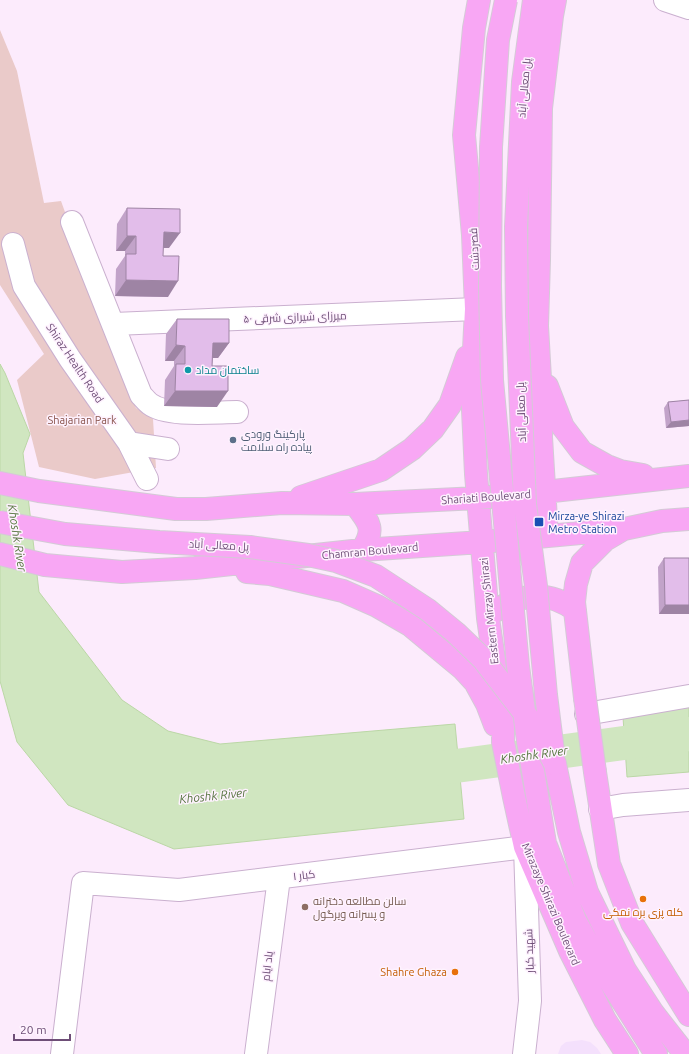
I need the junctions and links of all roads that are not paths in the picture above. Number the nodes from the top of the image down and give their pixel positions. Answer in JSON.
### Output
{"nodes":[{"id":1,"x":479,"y":0,"type":"edge"},
{"id":2,"x":506,"y":0,"type":"edge"},
{"id":3,"x":534,"y":0,"type":"edge"},
{"id":4,"x":555,"y":0,"type":"edge"},
{"id":5,"x":665,"y":0,"type":"edge"},
{"id":6,"x":689,"y":8,"type":"edge"},
{"id":7,"x":72,"y":222,"type":"dead end"},
{"id":8,"x":13,"y":244,"type":"dead end"},
{"id":9,"x":476,"y":309,"type":"junction"},
{"id":10,"x":114,"y":324,"type":"junction"},
{"id":11,"x":475,"y":335,"type":"junction"},
{"id":12,"x":540,"y":364,"type":"junction"},
{"id":13,"x":236,"y":412,"type":"dead end"},
{"id":14,"x":541,"y":437,"type":"junction"},
{"id":15,"x":129,"y":443,"type":"junction"},
{"id":16,"x":168,"y":449,"type":"dead end"},
{"id":17,"x":689,"y":476,"type":"edge"},
{"id":18,"x":661,"y":478,"type":"junction"},
{"id":19,"x":147,"y":479,"type":"dead end"},
{"id":20,"x":0,"y":483,"type":"edge"},
{"id":21,"x":544,"y":492,"type":"junction"},
{"id":22,"x":478,"y":498,"type":"junction"},
{"id":23,"x":282,"y":503,"type":"junction"},
{"id":24,"x":355,"y":504,"type":"junction"},
{"id":25,"x":689,"y":518,"type":"edge"},
{"id":26,"x":0,"y":522,"type":"edge"},
{"id":27,"x":624,"y":529,"type":"junction"},
{"id":28,"x":547,"y":536,"type":"junction"},
{"id":29,"x":482,"y":542,"type":"junction"},
{"id":30,"x":362,"y":550,"type":"junction"},
{"id":31,"x":0,"y":554,"type":"edge"},
{"id":32,"x":195,"y":568,"type":"junction"},
{"id":33,"x":575,"y":610,"type":"junction"},
{"id":34,"x":488,"y":618,"type":"junction"},
{"id":35,"x":689,"y":696,"type":"edge"},
{"id":36,"x":586,"y":706,"type":"junction"},
{"id":37,"x":499,"y":728,"type":"junction"},
{"id":38,"x":555,"y":764,"type":"junction"},
{"id":39,"x":689,"y":800,"type":"edge"},
{"id":40,"x":600,"y":810,"type":"junction"},
{"id":41,"x":525,"y":847,"type":"junction"},
{"id":42,"x":279,"y":878,"type":"junction"},
{"id":43,"x":689,"y":1015,"type":"edge"},
{"id":44,"x":62,"y":1054,"type":"edge"},
{"id":45,"x":256,"y":1054,"type":"edge"},
{"id":46,"x":524,"y":1054,"type":"edge"},
{"id":47,"x":627,"y":1054,"type":"edge"},
{"id":48,"x":656,"y":1054,"type":"edge"},
{"id":49,"x":685,"y":1054,"type":"edge"}],
"edges":[{"from":1,"to":9,"type":"main road","name":"قصردشت"},
{"from":2,"to":48,"type":"main road","bridge":true},
{"from":3,"to":38,"type":"main road","name":"پل معالی آباد","bridge":true},
{"from":4,"to":12,"type":"main road"},
{"from":5,"to":6,"type":"street"},
{"from":7,"to":10,"type":"street"},
{"from":8,"to":15,"type":"street","name":"Shiraz Health Road"},
{"from":9,"to":10,"type":"street","name":"۵۰ میرزای شیرازی شرقی"},
{"from":9,"to":11,"type":"main road","name":"قصردشت"},
{"from":10,"to":13,"type":"street"},
{"from":11,"to":14,"type":"main road"},
{"from":11,"to":22,"type":"main road","name":"قصردشت"},
{"from":11,"to":23,"type":"main road"},
{"from":12,"to":14,"type":"main road"},
{"from":12,"to":18,"type":"main road"},
{"from":14,"to":21,"type":"main road"},
{"from":15,"to":16,"type":"street"},
{"from":15,"to":19,"type":"street","name":"Shiraz Health Road"},
{"from":17,"to":18,"type":"main road","name":"Shariati Boulevard"},
{"from":18,"to":21,"type":"main road","name":"Shariati Boulevard"},
{"from":20,"to":23,"type":"main road"},
{"from":21,"to":22,"type":"main road","name":"Shariati Boulevard"},
{"from":21,"to":28,"type":"main road"},
{"from":22,"to":24,"type":"main road","name":"Shariati Boulevard"},
{"from":22,"to":29,"type":"main road","name":"Eastern Mirzay Shirazi"},
{"from":23,"to":24,"type":"main road","name":"Shariati Boulevard"},
{"from":24,"to":30,"type":"main road"},
{"from":25,"to":27,"type":"main road"},
{"from":26,"to":38,"type":"main road","name":"پل معالی آباد","bridge":true},
{"from":27,"to":28,"type":"main road"},
{"from":27,"to":33,"type":"main road"},
{"from":28,"to":29,"type":"main road","name":"Chamran Boulevard"},
{"from":29,"to":30,"type":"main road","name":"Chamran Boulevard"},
{"from":29,"to":34,"type":"main road","name":"Eastern Mirzay Shirazi"},
{"from":30,"to":32,"type":"main road","name":"Chamran Boulevard"},
{"from":31,"to":32,"type":"main road","name":"Chamran Boulevard"},
{"from":32,"to":37,"type":"main road","name":"Chamran Boulevard"},
{"from":33,"to":34,"type":"main road"},
{"from":33,"to":36,"type":"main road"},
{"from":34,"to":37,"type":"main road","name":"Eastern Mirzay Shirazi"},
{"from":35,"to":36,"type":"street"},
{"from":36,"to":40,"type":"main road","bridge":true},
{"from":37,"to":41,"type":"main road","name":"Mirazaye Shirazi Boulevard"},
{"from":38,"to":49,"type":"main road"},
{"from":39,"to":40,"type":"street"},
{"from":40,"to":43,"type":"main road"},
{"from":41,"to":42,"type":"street","name":"۱ کبار"},
{"from":41,"to":46,"type":"street","name":"شهید کبار"},
{"from":41,"to":47,"type":"main road","name":"Mirazaye Shirazi Boulevard"},
{"from":42,"to":44,"type":"street","name":"۱ کبار"},
{"from":42,"to":45,"type":"street","name":"یاد ایام"}]}
